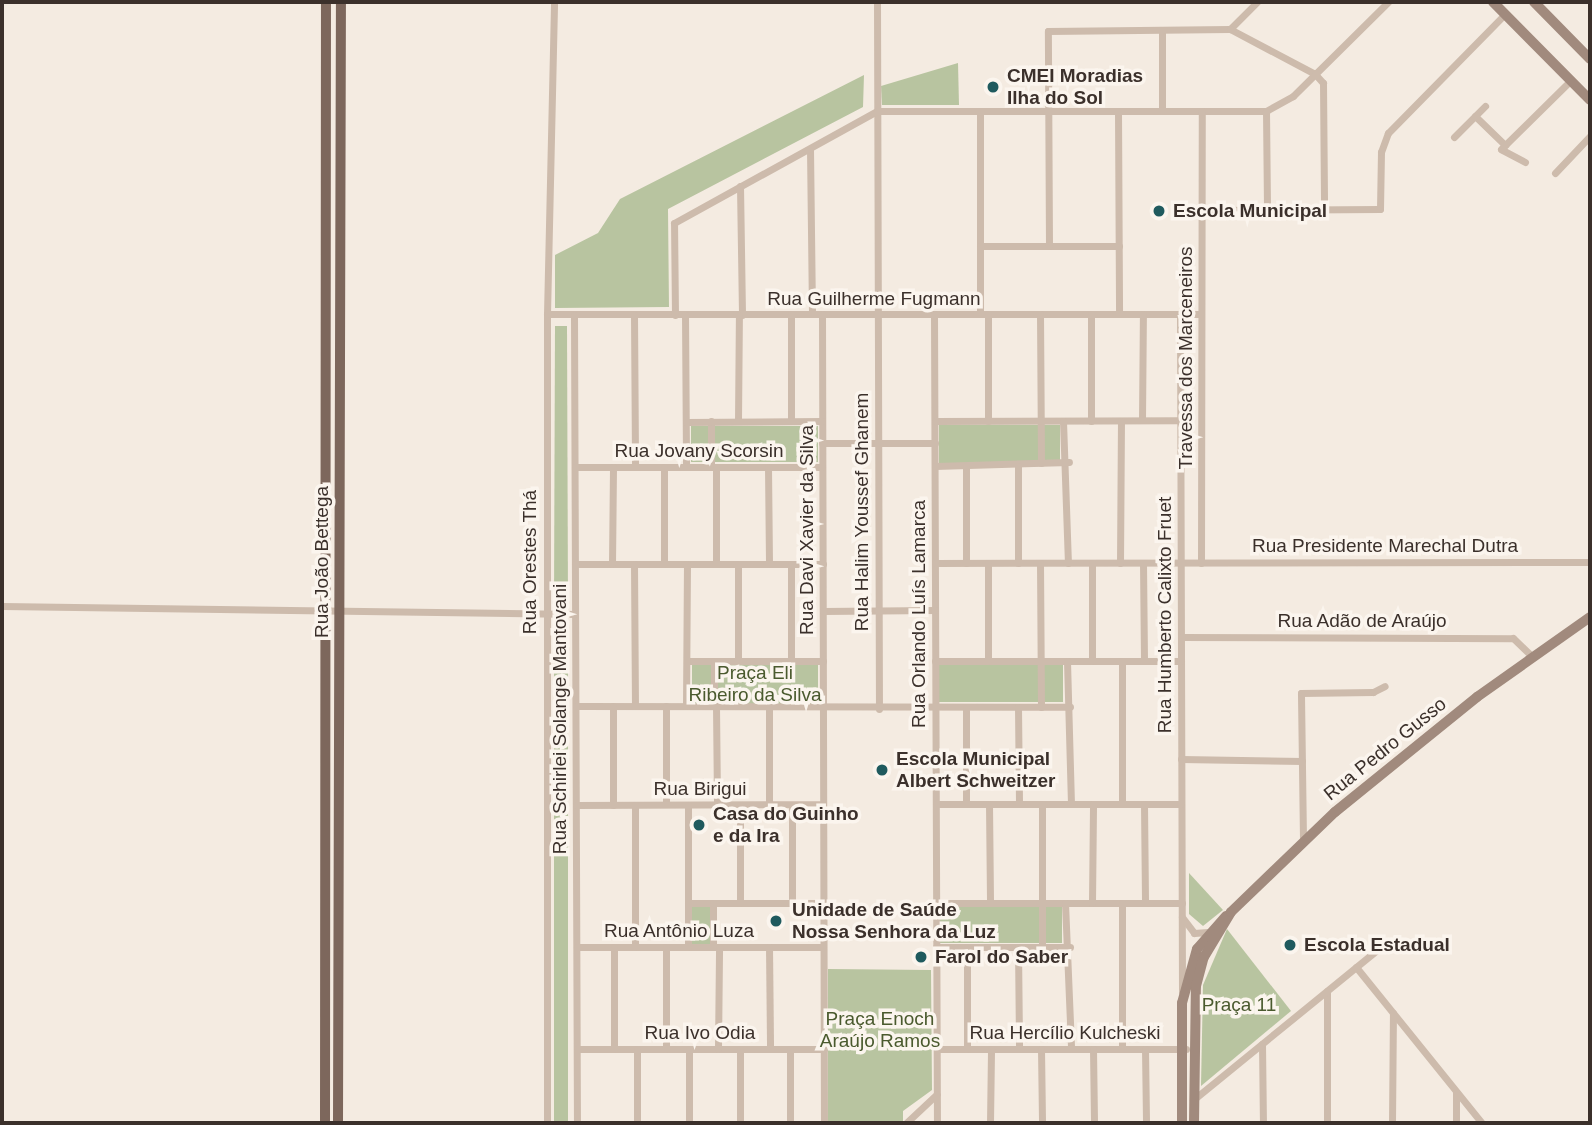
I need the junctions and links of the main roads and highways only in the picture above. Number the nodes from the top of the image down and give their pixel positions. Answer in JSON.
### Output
{"nodes":[{"id":1,"x":326,"y":2,"type":"edge"},
{"id":2,"x":341,"y":2,"type":"edge"},
{"id":3,"x":1493,"y":2,"type":"edge"},
{"id":4,"x":1534,"y":2,"type":"edge"},
{"id":5,"x":1590,"y":59,"type":"edge"},
{"id":6,"x":1590,"y":100,"type":"edge"},
{"id":7,"x":325,"y":273,"type":"junction"},
{"id":8,"x":340,"y":273,"type":"junction"},
{"id":9,"x":325,"y":292,"type":"junction"},
{"id":10,"x":340,"y":292,"type":"junction"},
{"id":11,"x":1590,"y":617,"type":"edge"},
{"id":12,"x":1590,"y":622,"type":"edge"},
{"id":13,"x":1575,"y":629,"type":"junction"},
{"id":14,"x":325,"y":870,"type":"junction"},
{"id":15,"x":339,"y":871,"type":"junction"},
{"id":16,"x":1231,"y":912,"type":"junction"},
{"id":17,"x":1188,"y":1049,"type":"junction"},
{"id":18,"x":1188,"y":1100,"type":"junction"},
{"id":19,"x":325,"y":1123,"type":"edge"},
{"id":20,"x":338,"y":1123,"type":"edge"},
{"id":21,"x":1182,"y":1123,"type":"edge"},
{"id":22,"x":1194,"y":1123,"type":"edge"}],
"edges":[{"from":1,"to":7,"type":"main road","name":"Rua João Bettega"},
{"from":2,"to":8,"type":"main road","name":"Rua João Bettega"},
{"from":3,"to":6,"type":"main road"},
{"from":4,"to":5,"type":"main road"},
{"from":7,"to":8,"type":"main road"},
{"from":7,"to":9,"type":"main road","name":"Rua João Bettega"},
{"from":8,"to":10,"type":"main road","name":"Rua João Bettega"},
{"from":9,"to":10,"type":"main road"},
{"from":9,"to":14,"type":"main road","name":"Rua João Bettega"},
{"from":10,"to":15,"type":"main road","name":"Rua João Bettega"},
{"from":11,"to":13,"type":"main road","name":"Rua Pedro Gusso"},
{"from":12,"to":13,"type":"main road","name":"Rua Pedro Gusso"},
{"from":13,"to":16,"type":"main road","name":"Rua Pedro Gusso"},
{"from":14,"to":15,"type":"main road"},
{"from":14,"to":19,"type":"main road","name":"Rua João Bettega"},
{"from":15,"to":20,"type":"main road","name":"Rua João Bettega"},
{"from":16,"to":17,"type":"main road","name":"Rua Pedro Gusso"},
{"from":16,"to":17,"type":"main road","name":"Rua Pedro Gusso"},
{"from":17,"to":18,"type":"main road","name":"Rua Pedro Gusso"},
{"from":18,"to":21,"type":"main road","name":"Rua Pedro Gusso"},
{"from":18,"to":22,"type":"main road","name":"Rua Pedro Gusso"}]}
